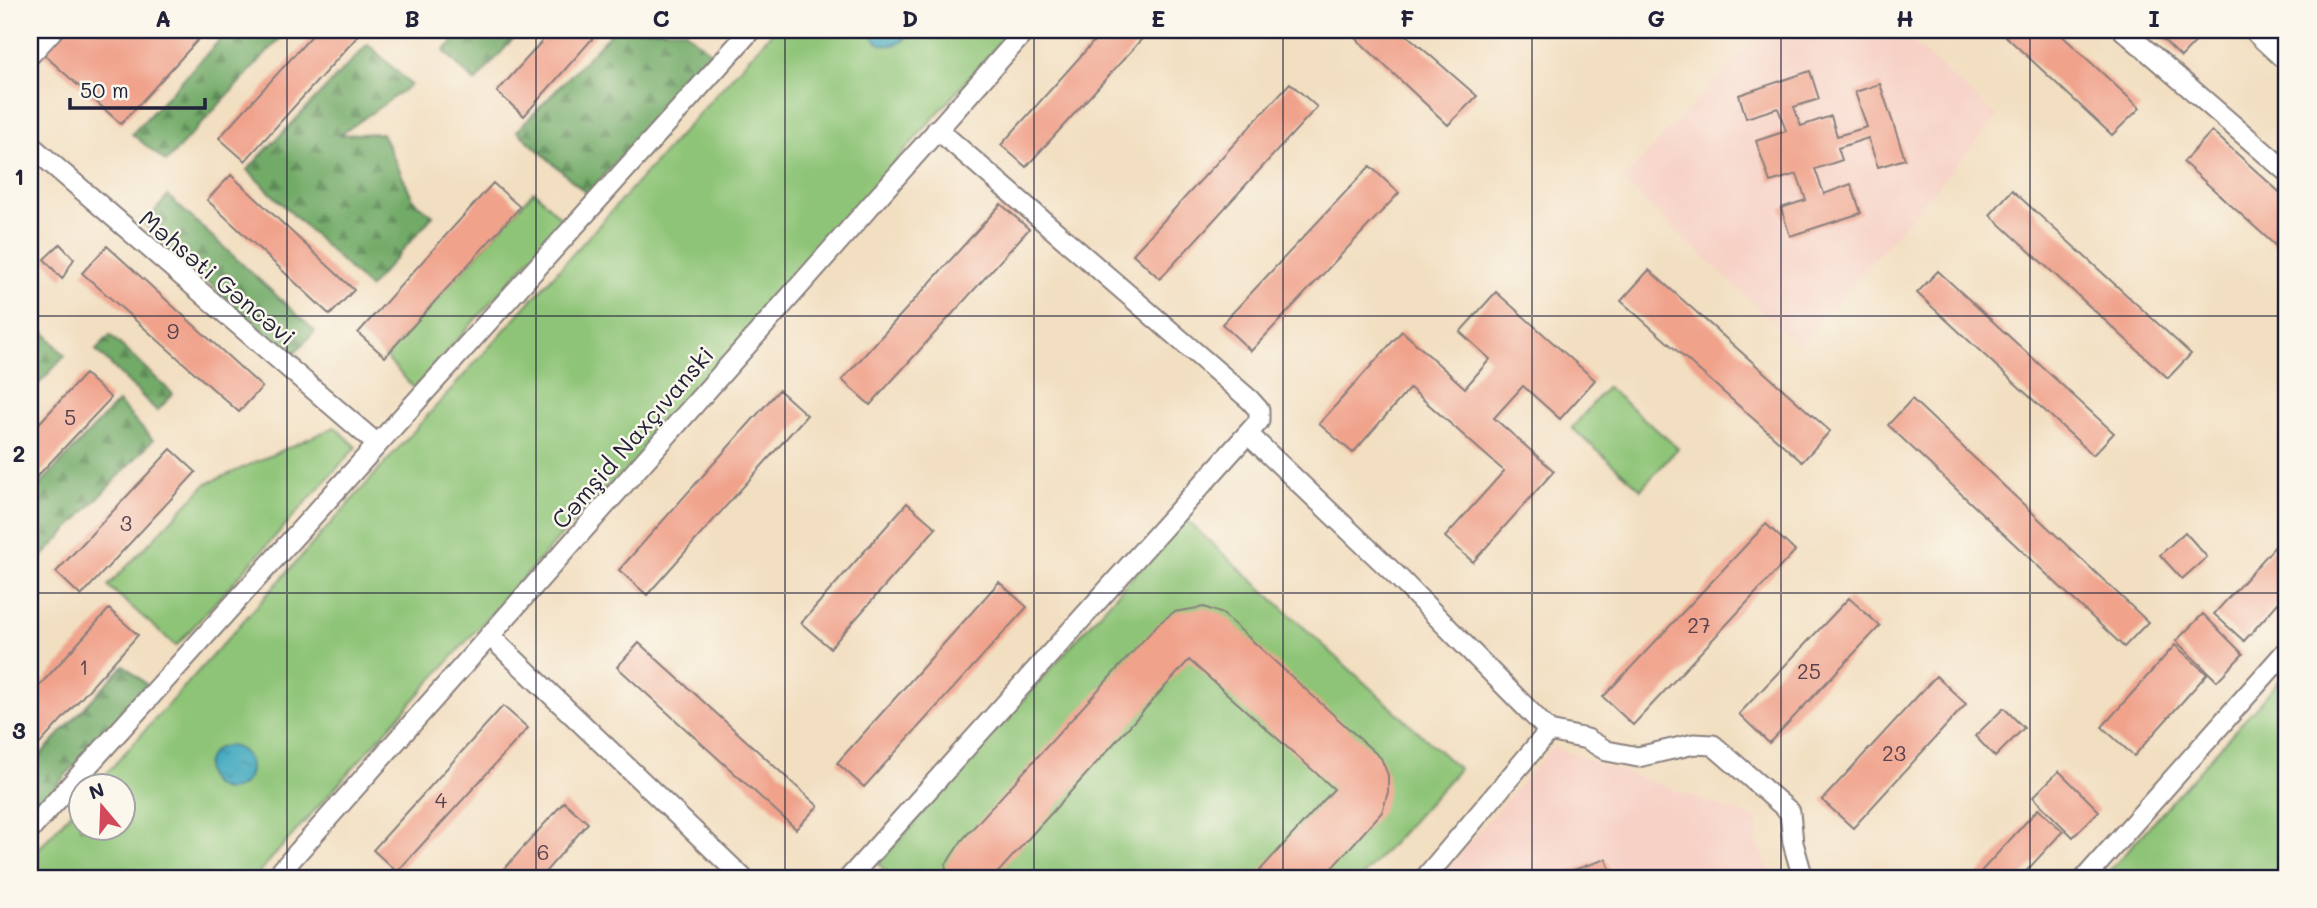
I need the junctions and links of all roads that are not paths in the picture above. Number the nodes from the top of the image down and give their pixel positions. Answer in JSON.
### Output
{"nodes":[{"id":1,"x":53,"y":30,"type":"edge"},
{"id":2,"x":751,"y":30,"type":"edge"},
{"id":3,"x":1027,"y":30,"type":"edge"},
{"id":4,"x":2123,"y":30,"type":"edge"},
{"id":5,"x":2262,"y":30,"type":"edge"},
{"id":6,"x":2287,"y":53,"type":"edge"},
{"id":7,"x":30,"y":55,"type":"edge"},
{"id":8,"x":937,"y":129,"type":"junction"},
{"id":9,"x":30,"y":145,"type":"edge"},
{"id":10,"x":2287,"y":172,"type":"edge"},
{"id":11,"x":1248,"y":434,"type":"junction"},
{"id":12,"x":377,"y":444,"type":"junction"},
{"id":13,"x":490,"y":636,"type":"junction"},
{"id":14,"x":2287,"y":650,"type":"edge"},
{"id":15,"x":1549,"y":731,"type":"junction"},
{"id":16,"x":30,"y":830,"type":"edge"},
{"id":17,"x":856,"y":876,"type":"edge"},
{"id":18,"x":275,"y":878,"type":"edge"},
{"id":19,"x":743,"y":878,"type":"edge"},
{"id":20,"x":1425,"y":878,"type":"edge"},
{"id":21,"x":1803,"y":878,"type":"edge"},
{"id":22,"x":2085,"y":878,"type":"edge"}],
"edges":[{"from":1,"to":7,"type":"street"},
{"from":2,"to":12,"type":"street"},
{"from":3,"to":8,"type":"street","name":"Cəmşid Naxçıvanski"},
{"from":4,"to":10,"type":"street"},
{"from":5,"to":6,"type":"main road"},
{"from":8,"to":11,"type":"street"},
{"from":8,"to":13,"type":"street","name":"Cəmşid Naxçıvanski"},
{"from":9,"to":12,"type":"street","name":"Məhsəti Gəncəvi"},
{"from":11,"to":15,"type":"street"},
{"from":11,"to":17,"type":"street"},
{"from":12,"to":16,"type":"street"},
{"from":13,"to":18,"type":"street","name":"Cəmşid Naxçıvanski"},
{"from":13,"to":19,"type":"street"},
{"from":14,"to":22,"type":"street"},
{"from":15,"to":20,"type":"street"},
{"from":15,"to":21,"type":"street"}]}
